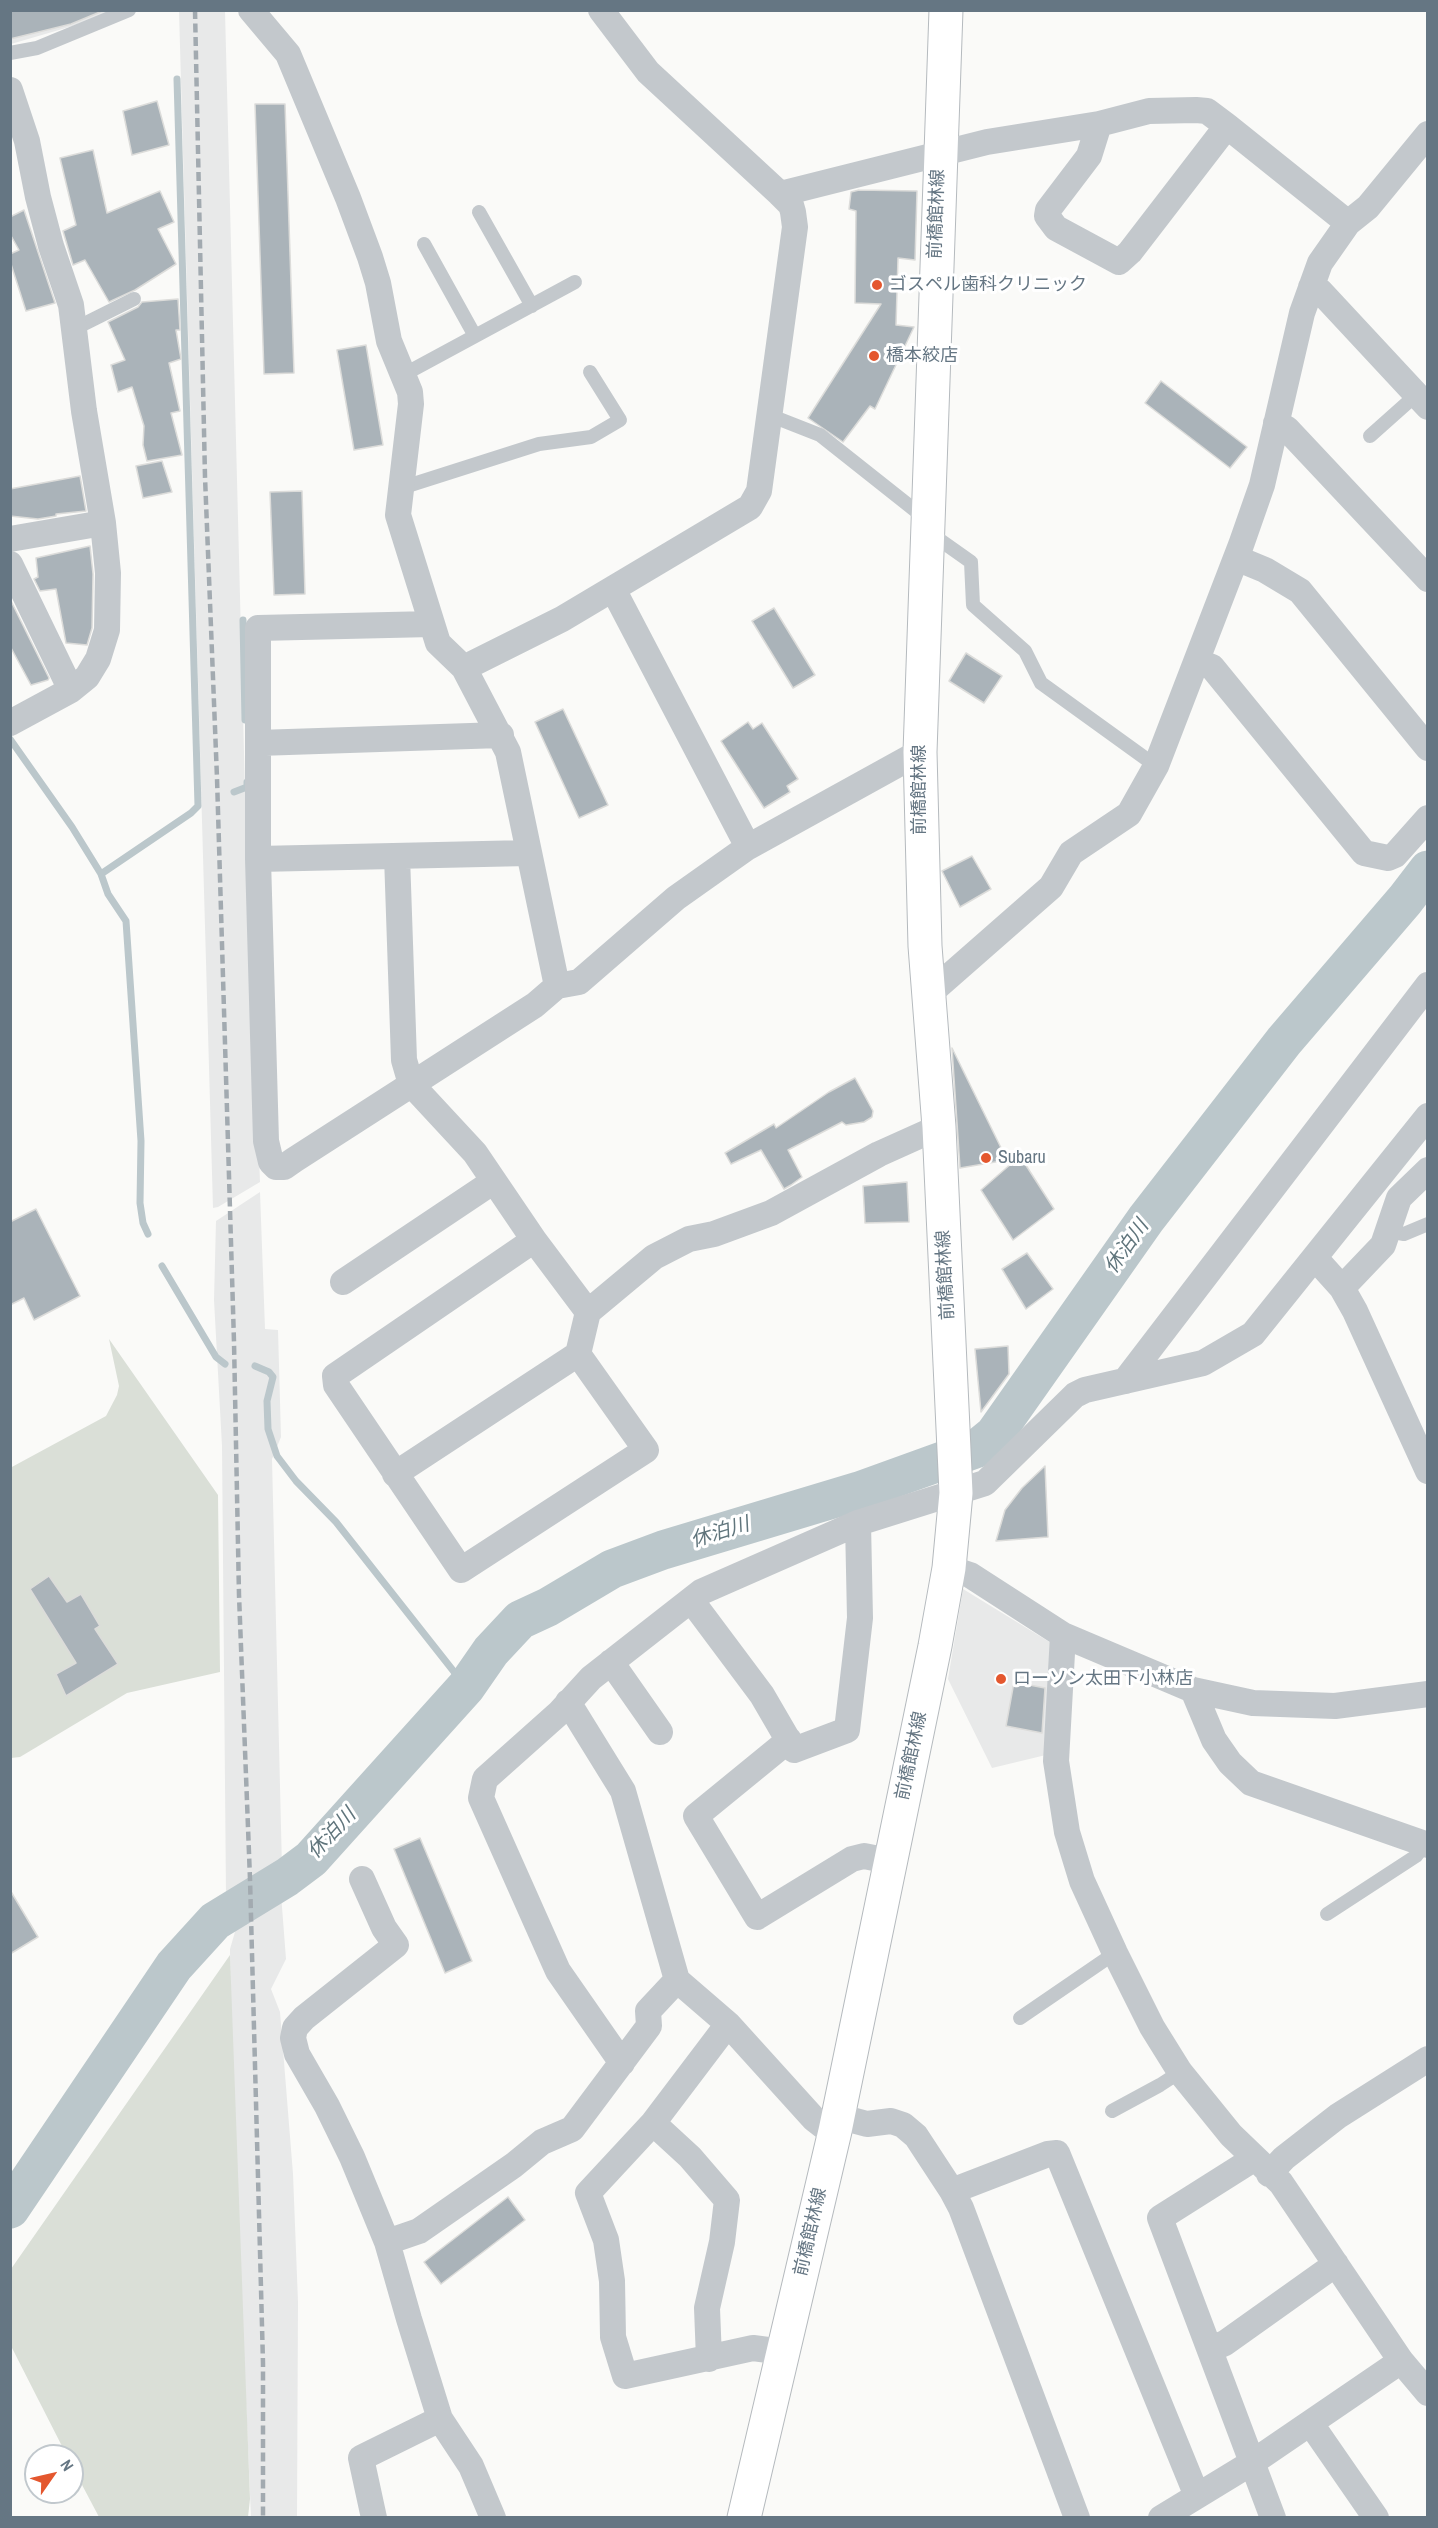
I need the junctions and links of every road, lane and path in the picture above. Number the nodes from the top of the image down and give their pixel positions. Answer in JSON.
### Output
{"nodes":[{"id":1,"x":129,"y":10,"type":"edge"},
{"id":2,"x":251,"y":10,"type":"edge"},
{"id":3,"x":602,"y":10,"type":"edge"},
{"id":4,"x":946,"y":10,"type":"edge"},
{"id":5,"x":10,"y":53,"type":"edge"},
{"id":6,"x":10,"y":90,"type":"edge"},
{"id":7,"x":1099,"y":124,"type":"junction"},
{"id":8,"x":1227,"y":126,"type":"junction"},
{"id":9,"x":1428,"y":134,"type":"edge"},
{"id":10,"x":939,"y":154,"type":"junction"},
{"id":11,"x":780,"y":194,"type":"junction"},
{"id":12,"x":479,"y":212,"type":"dead end"},
{"id":13,"x":1348,"y":224,"type":"junction"},
{"id":14,"x":424,"y":244,"type":"dead end"},
{"id":15,"x":575,"y":282,"type":"dead end"},
{"id":16,"x":1311,"y":287,"type":"junction"},
{"id":17,"x":134,"y":299,"type":"dead end"},
{"id":18,"x":532,"y":306,"type":"junction"},
{"id":19,"x":74,"y":329,"type":"junction"},
{"id":20,"x":475,"y":336,"type":"junction"},
{"id":21,"x":590,"y":372,"type":"dead end"},
{"id":22,"x":403,"y":375,"type":"junction"},
{"id":23,"x":1422,"y":401,"type":"edge"},
{"id":24,"x":769,"y":415,"type":"junction"},
{"id":25,"x":1276,"y":423,"type":"junction"},
{"id":26,"x":1370,"y":436,"type":"dead end"},
{"id":27,"x":401,"y":488,"type":"junction"},
{"id":28,"x":103,"y":523,"type":"junction"},
{"id":29,"x":928,"y":526,"type":"junction"},
{"id":30,"x":10,"y":539,"type":"edge"},
{"id":31,"x":1236,"y":558,"type":"junction"},
{"id":32,"x":10,"y":564,"type":"edge"},
{"id":33,"x":1428,"y":579,"type":"edge"},
{"id":34,"x":613,"y":589,"type":"junction"},
{"id":35,"x":432,"y":624,"type":"junction"},
{"id":36,"x":1197,"y":661,"type":"junction"},
{"id":37,"x":464,"y":668,"type":"junction"},
{"id":38,"x":71,"y":690,"type":"junction"},
{"id":39,"x":10,"y":723,"type":"edge"},
{"id":40,"x":501,"y":735,"type":"junction"},
{"id":41,"x":258,"y":743,"type":"junction"},
{"id":42,"x":1428,"y":748,"type":"edge"},
{"id":43,"x":920,"y":752,"type":"junction"},
{"id":44,"x":1156,"y":766,"type":"junction"},
{"id":45,"x":1428,"y":818,"type":"edge"},
{"id":46,"x":748,"y":847,"type":"junction"},
{"id":47,"x":528,"y":853,"type":"junction"},
{"id":48,"x":397,"y":856,"type":"junction"},
{"id":49,"x":258,"y":859,"type":"junction"},
{"id":50,"x":1428,"y":985,"type":"edge"},
{"id":51,"x":557,"y":986,"type":"junction"},
{"id":52,"x":929,"y":994,"type":"junction"},
{"id":53,"x":411,"y":1084,"type":"junction"},
{"id":54,"x":1428,"y":1116,"type":"edge"},
{"id":55,"x":939,"y":1127,"type":"junction"},
{"id":56,"x":1428,"y":1170,"type":"edge"},
{"id":57,"x":494,"y":1181,"type":"junction"},
{"id":58,"x":1428,"y":1224,"type":"edge"},
{"id":59,"x":1388,"y":1231,"type":"junction"},
{"id":60,"x":534,"y":1240,"type":"junction"},
{"id":61,"x":1315,"y":1258,"type":"junction"},
{"id":62,"x":343,"y":1282,"type":"dead end"},
{"id":63,"x":1342,"y":1288,"type":"junction"},
{"id":64,"x":588,"y":1312,"type":"junction"},
{"id":65,"x":578,"y":1354,"type":"junction"},
{"id":66,"x":1125,"y":1381,"type":"junction"},
{"id":67,"x":1428,"y":1471,"type":"edge"},
{"id":68,"x":395,"y":1474,"type":"junction"},
{"id":69,"x":956,"y":1476,"type":"junction"},
{"id":70,"x":858,"y":1522,"type":"junction"},
{"id":71,"x":949,"y":1568,"type":"junction"},
{"id":72,"x":691,"y":1600,"type":"junction"},
{"id":73,"x":1063,"y":1635,"type":"junction"},
{"id":74,"x":611,"y":1662,"type":"junction"},
{"id":75,"x":1193,"y":1690,"type":"junction"},
{"id":76,"x":1428,"y":1694,"type":"edge"},
{"id":77,"x":568,"y":1702,"type":"junction"},
{"id":78,"x":660,"y":1732,"type":"dead end"},
{"id":79,"x":789,"y":1740,"type":"junction"},
{"id":80,"x":1426,"y":1844,"type":"edge"},
{"id":81,"x":889,"y":1861,"type":"junction"},
{"id":82,"x":362,"y":1879,"type":"dead end"},
{"id":83,"x":1327,"y":1914,"type":"dead end"},
{"id":84,"x":1115,"y":1953,"type":"junction"},
{"id":85,"x":677,"y":1980,"type":"junction"},
{"id":86,"x":1020,"y":2018,"type":"dead end"},
{"id":87,"x":728,"y":2024,"type":"junction"},
{"id":88,"x":1428,"y":2059,"type":"edge"},
{"id":89,"x":622,"y":2063,"type":"junction"},
{"id":90,"x":1180,"y":2072,"type":"junction"},
{"id":91,"x":1112,"y":2111,"type":"dead end"},
{"id":92,"x":653,"y":2123,"type":"junction"},
{"id":93,"x":836,"y":2123,"type":"junction"},
{"id":94,"x":1262,"y":2166,"type":"junction"},
{"id":95,"x":952,"y":2191,"type":"junction"},
{"id":96,"x":387,"y":2242,"type":"junction"},
{"id":97,"x":1336,"y":2264,"type":"junction"},
{"id":98,"x":1211,"y":2349,"type":"junction"},
{"id":99,"x":783,"y":2352,"type":"junction"},
{"id":100,"x":710,"y":2359,"type":"junction"},
{"id":101,"x":1401,"y":2361,"type":"junction"},
{"id":102,"x":1426,"y":2388,"type":"edge"},
{"id":103,"x":440,"y":2419,"type":"junction"},
{"id":104,"x":1311,"y":2424,"type":"junction"},
{"id":105,"x":1253,"y":2462,"type":"junction"},
{"id":106,"x":1197,"y":2496,"type":"junction"},
{"id":107,"x":374,"y":2517,"type":"edge"},
{"id":108,"x":493,"y":2517,"type":"edge"},
{"id":109,"x":744,"y":2517,"type":"edge"},
{"id":110,"x":1077,"y":2517,"type":"edge"},
{"id":111,"x":1161,"y":2517,"type":"edge"},
{"id":112,"x":1273,"y":2517,"type":"edge"},
{"id":113,"x":1376,"y":2517,"type":"edge"}],
"edges":[{"from":1,"to":5,"type":"lane"},
{"from":2,"to":22,"type":"street"},
{"from":3,"to":11,"type":"street"},
{"from":4,"to":10,"type":"main road","name":"前橋館林線"},
{"from":6,"to":19,"type":"street"},
{"from":7,"to":8,"type":"street"},
{"from":7,"to":8,"type":"street"},
{"from":7,"to":10,"type":"street"},
{"from":8,"to":13,"type":"street"},
{"from":9,"to":13,"type":"street"},
{"from":10,"to":11,"type":"street"},
{"from":10,"to":29,"type":"main road","name":"前橋館林線"},
{"from":11,"to":24,"type":"street"},
{"from":12,"to":18,"type":"lane"},
{"from":13,"to":16,"type":"street"},
{"from":14,"to":20,"type":"lane"},
{"from":15,"to":18,"type":"lane"},
{"from":16,"to":23,"type":"street"},
{"from":16,"to":25,"type":"street"},
{"from":17,"to":19,"type":"lane"},
{"from":18,"to":20,"type":"lane"},
{"from":19,"to":28,"type":"street"},
{"from":20,"to":22,"type":"lane"},
{"from":21,"to":27,"type":"lane"},
{"from":22,"to":27,"type":"street"},
{"from":23,"to":26,"type":"lane"},
{"from":24,"to":29,"type":"lane"},
{"from":24,"to":34,"type":"street"},
{"from":25,"to":31,"type":"street"},
{"from":25,"to":33,"type":"street"},
{"from":27,"to":35,"type":"street"},
{"from":28,"to":30,"type":"street"},
{"from":28,"to":38,"type":"street"},
{"from":29,"to":43,"type":"main road","name":"前橋館林線"},
{"from":29,"to":44,"type":"lane"},
{"from":31,"to":36,"type":"street"},
{"from":31,"to":42,"type":"street"},
{"from":32,"to":38,"type":"street"},
{"from":34,"to":37,"type":"street"},
{"from":34,"to":46,"type":"street"},
{"from":35,"to":37,"type":"street"},
{"from":35,"to":41,"type":"street"},
{"from":36,"to":44,"type":"street"},
{"from":36,"to":45,"type":"street"},
{"from":37,"to":40,"type":"street"},
{"from":38,"to":39,"type":"street"},
{"from":40,"to":41,"type":"street"},
{"from":40,"to":47,"type":"street"},
{"from":41,"to":49,"type":"street"},
{"from":43,"to":46,"type":"street"},
{"from":43,"to":52,"type":"main road","name":"前橋館林線"},
{"from":44,"to":52,"type":"street"},
{"from":46,"to":51,"type":"street"},
{"from":47,"to":48,"type":"street"},
{"from":47,"to":51,"type":"street"},
{"from":48,"to":49,"type":"street"},
{"from":48,"to":53,"type":"street"},
{"from":49,"to":53,"type":"street"},
{"from":50,"to":66,"type":"street"},
{"from":51,"to":53,"type":"street"},
{"from":52,"to":55,"type":"main road","name":"前橋館林線"},
{"from":53,"to":57,"type":"street"},
{"from":54,"to":61,"type":"street"},
{"from":55,"to":64,"type":"street"},
{"from":55,"to":69,"type":"main road","name":"前橋館林線"},
{"from":56,"to":59,"type":"street"},
{"from":57,"to":60,"type":"street"},
{"from":57,"to":62,"type":"street"},
{"from":58,"to":59,"type":"lane"},
{"from":59,"to":63,"type":"street"},
{"from":60,"to":64,"type":"street"},
{"from":60,"to":68,"type":"street"},
{"from":61,"to":63,"type":"street"},
{"from":61,"to":66,"type":"street"},
{"from":63,"to":67,"type":"street"},
{"from":64,"to":65,"type":"street"},
{"from":65,"to":68,"type":"street"},
{"from":65,"to":68,"type":"street"},
{"from":66,"to":69,"type":"street"},
{"from":69,"to":70,"type":"street"},
{"from":69,"to":71,"type":"main road","name":"前橋館林線"},
{"from":70,"to":72,"type":"street"},
{"from":70,"to":79,"type":"street"},
{"from":71,"to":73,"type":"street"},
{"from":71,"to":81,"type":"main road","name":"前橋館林線"},
{"from":72,"to":74,"type":"street"},
{"from":72,"to":79,"type":"street"},
{"from":73,"to":75,"type":"street"},
{"from":73,"to":84,"type":"street"},
{"from":74,"to":77,"type":"street"},
{"from":74,"to":78,"type":"street"},
{"from":75,"to":76,"type":"street"},
{"from":75,"to":80,"type":"street"},
{"from":77,"to":85,"type":"street"},
{"from":77,"to":89,"type":"street"},
{"from":79,"to":81,"type":"street"},
{"from":80,"to":83,"type":"lane"},
{"from":81,"to":93,"type":"main road","name":"前橋館林線"},
{"from":82,"to":96,"type":"street"},
{"from":84,"to":86,"type":"lane"},
{"from":84,"to":90,"type":"street"},
{"from":85,"to":87,"type":"street"},
{"from":85,"to":89,"type":"street"},
{"from":87,"to":92,"type":"street"},
{"from":87,"to":93,"type":"street"},
{"from":88,"to":94,"type":"street"},
{"from":89,"to":96,"type":"street"},
{"from":90,"to":91,"type":"lane"},
{"from":90,"to":94,"type":"street"},
{"from":92,"to":100,"type":"street"},
{"from":92,"to":100,"type":"street"},
{"from":93,"to":95,"type":"street"},
{"from":93,"to":99,"type":"main road","name":"前橋館林線"},
{"from":94,"to":97,"type":"street"},
{"from":94,"to":98,"type":"street"},
{"from":95,"to":106,"type":"street"},
{"from":95,"to":110,"type":"street"},
{"from":96,"to":103,"type":"street"},
{"from":97,"to":98,"type":"street"},
{"from":97,"to":101,"type":"street"},
{"from":98,"to":105,"type":"street"},
{"from":99,"to":100,"type":"street"},
{"from":99,"to":109,"type":"main road","name":"前橋館林線"},
{"from":101,"to":102,"type":"street"},
{"from":101,"to":104,"type":"street"},
{"from":103,"to":107,"type":"street"},
{"from":103,"to":108,"type":"street"},
{"from":104,"to":105,"type":"street"},
{"from":104,"to":113,"type":"street"},
{"from":105,"to":106,"type":"street"},
{"from":105,"to":112,"type":"street"},
{"from":106,"to":111,"type":"street"}]}
